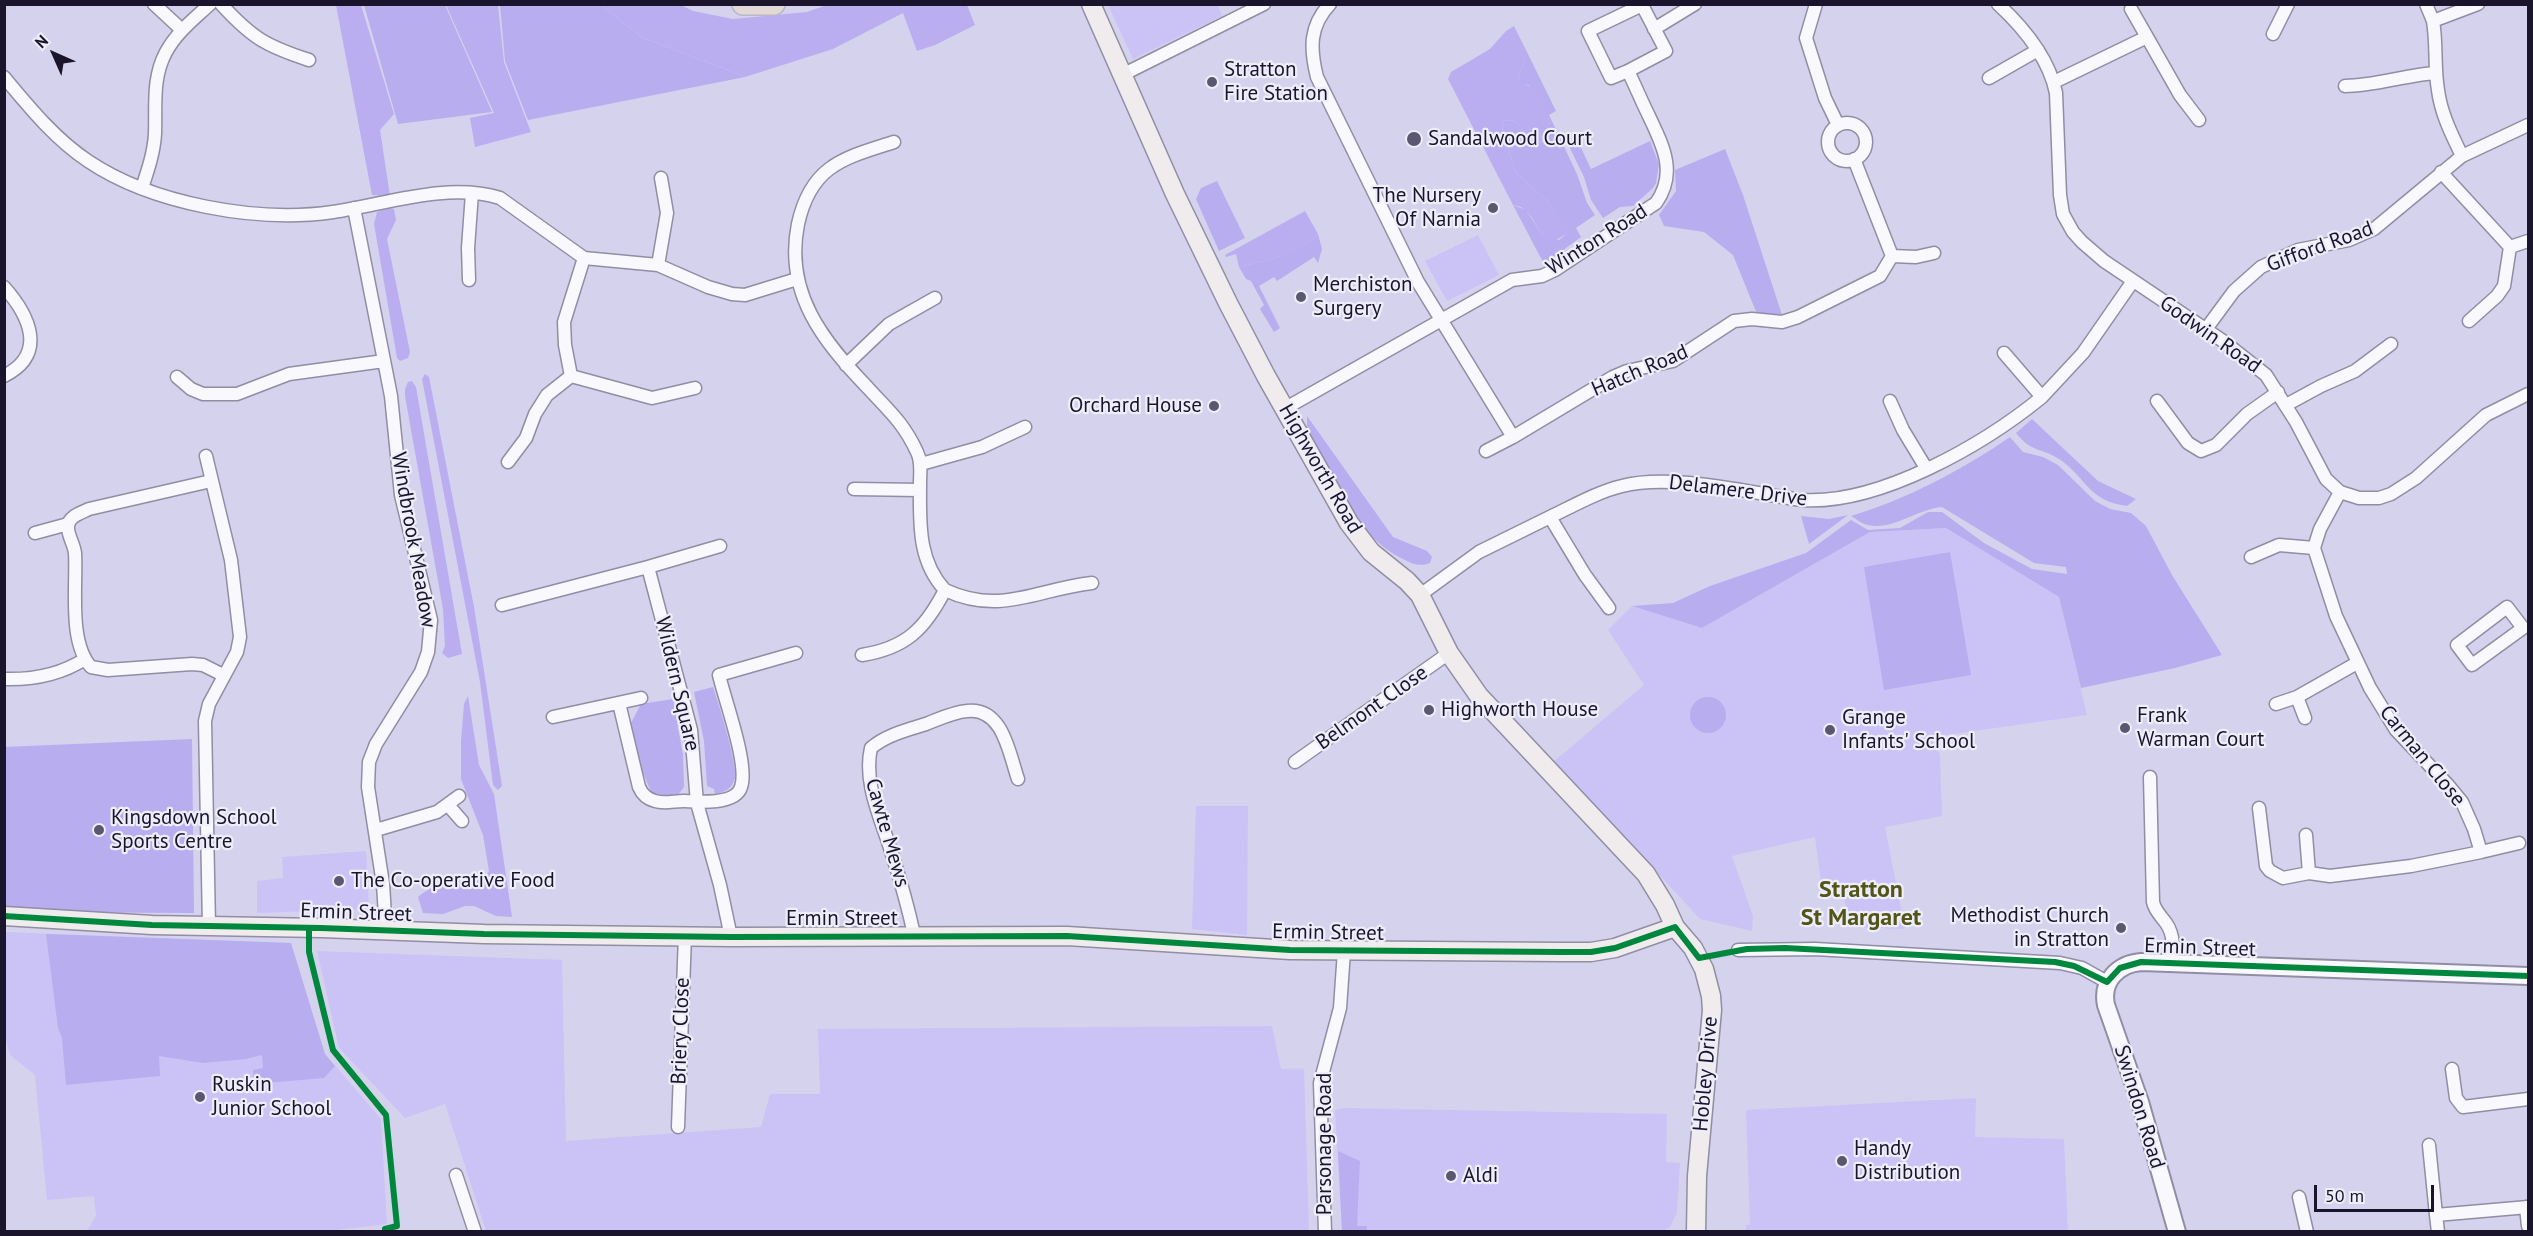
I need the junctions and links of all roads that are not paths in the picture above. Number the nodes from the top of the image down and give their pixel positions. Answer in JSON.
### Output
{"nodes":[{"id":1,"x":154,"y":4,"type":"edge"},
{"id":2,"x":210,"y":4,"type":"edge"},
{"id":3,"x":221,"y":4,"type":"edge"},
{"id":4,"x":743,"y":4,"type":"edge"},
{"id":5,"x":774,"y":4,"type":"edge"},
{"id":6,"x":1091,"y":4,"type":"edge"},
{"id":7,"x":1264,"y":4,"type":"edge"},
{"id":8,"x":1330,"y":4,"type":"edge"},
{"id":9,"x":1695,"y":4,"type":"edge"},
{"id":10,"x":1816,"y":4,"type":"edge"},
{"id":11,"x":1998,"y":4,"type":"edge"},
{"id":12,"x":2288,"y":4,"type":"edge"},
{"id":13,"x":2426,"y":4,"type":"edge"},
{"id":14,"x":2478,"y":4,"type":"edge"},
{"id":15,"x":2131,"y":9,"type":"dead end"},
{"id":16,"x":2433,"y":21,"type":"junction"},
{"id":17,"x":1654,"y":29,"type":"junction"},
{"id":18,"x":182,"y":30,"type":"junction"},
{"id":19,"x":2273,"y":34,"type":"dead end"},
{"id":20,"x":2147,"y":37,"type":"junction"},
{"id":21,"x":2038,"y":50,"type":"junction"},
{"id":22,"x":309,"y":60,"type":"dead end"},
{"id":23,"x":1628,"y":71,"type":"junction"},
{"id":24,"x":2436,"y":73,"type":"junction"},
{"id":25,"x":1122,"y":75,"type":"junction"},
{"id":26,"x":1989,"y":78,"type":"dead end"},
{"id":27,"x":2054,"y":82,"type":"junction"},
{"id":28,"x":6,"y":83,"type":"edge"},
{"id":29,"x":2345,"y":86,"type":"dead end"},
{"id":30,"x":2199,"y":120,"type":"dead end"},
{"id":31,"x":1838,"y":125,"type":"junction"},
{"id":32,"x":2529,"y":125,"type":"edge"},
{"id":33,"x":894,"y":142,"type":"dead end"},
{"id":34,"x":2462,"y":156,"type":"junction"},
{"id":35,"x":1854,"y":159,"type":"junction"},
{"id":36,"x":2441,"y":172,"type":"junction"},
{"id":37,"x":661,"y":178,"type":"dead end"},
{"id":38,"x":142,"y":188,"type":"junction"},
{"id":39,"x":472,"y":193,"type":"junction"},
{"id":40,"x":354,"y":208,"type":"junction"},
{"id":41,"x":2529,"y":241,"type":"edge"},
{"id":42,"x":2510,"y":247,"type":"junction"},
{"id":43,"x":1934,"y":253,"type":"dead end"},
{"id":44,"x":1892,"y":256,"type":"junction"},
{"id":45,"x":584,"y":258,"type":"junction"},
{"id":46,"x":658,"y":265,"type":"junction"},
{"id":47,"x":797,"y":279,"type":"junction"},
{"id":48,"x":469,"y":280,"type":"dead end"},
{"id":49,"x":2133,"y":281,"type":"junction"},
{"id":50,"x":4,"y":287,"type":"edge"},
{"id":51,"x":935,"y":298,"type":"dead end"},
{"id":52,"x":1441,"y":320,"type":"junction"},
{"id":53,"x":2469,"y":321,"type":"dead end"},
{"id":54,"x":2206,"y":329,"type":"junction"},
{"id":55,"x":2391,"y":344,"type":"dead end"},
{"id":56,"x":2004,"y":353,"type":"dead end"},
{"id":57,"x":384,"y":361,"type":"junction"},
{"id":58,"x":846,"y":365,"type":"junction"},
{"id":59,"x":4,"y":376,"type":"edge"},
{"id":60,"x":571,"y":376,"type":"junction"},
{"id":61,"x":177,"y":377,"type":"dead end"},
{"id":62,"x":695,"y":388,"type":"dead end"},
{"id":63,"x":2278,"y":393,"type":"junction"},
{"id":64,"x":2529,"y":394,"type":"edge"},
{"id":65,"x":2042,"y":398,"type":"junction"},
{"id":66,"x":1890,"y":401,"type":"dead end"},
{"id":67,"x":2157,"y":401,"type":"dead end"},
{"id":68,"x":2286,"y":405,"type":"junction"},
{"id":69,"x":1284,"y":409,"type":"junction"},
{"id":70,"x":1025,"y":427,"type":"dead end"},
{"id":71,"x":1513,"y":437,"type":"junction"},
{"id":72,"x":1486,"y":451,"type":"dead end"},
{"id":73,"x":206,"y":456,"type":"dead end"},
{"id":74,"x":508,"y":462,"type":"dead end"},
{"id":75,"x":921,"y":464,"type":"junction"},
{"id":76,"x":1926,"y":468,"type":"junction"},
{"id":77,"x":211,"y":481,"type":"junction"},
{"id":78,"x":854,"y":489,"type":"dead end"},
{"id":79,"x":920,"y":490,"type":"junction"},
{"id":80,"x":2340,"y":492,"type":"junction"},
{"id":81,"x":1550,"y":517,"type":"junction"},
{"id":82,"x":68,"y":524,"type":"junction"},
{"id":83,"x":35,"y":533,"type":"dead end"},
{"id":84,"x":720,"y":546,"type":"dead end"},
{"id":85,"x":2314,"y":548,"type":"junction"},
{"id":86,"x":2251,"y":557,"type":"dead end"},
{"id":87,"x":648,"y":567,"type":"junction"},
{"id":88,"x":1092,"y":583,"type":"dead end"},
{"id":89,"x":945,"y":590,"type":"junction"},
{"id":90,"x":1420,"y":595,"type":"junction"},
{"id":91,"x":502,"y":605,"type":"dead end"},
{"id":92,"x":1609,"y":608,"type":"dead end"},
{"id":93,"x":2526,"y":626,"type":"edge"},
{"id":94,"x":796,"y":653,"type":"dead end"},
{"id":95,"x":1449,"y":654,"type":"junction"},
{"id":96,"x":862,"y":655,"type":"dead end"},
{"id":97,"x":85,"y":659,"type":"junction"},
{"id":98,"x":2357,"y":663,"type":"junction"},
{"id":99,"x":224,"y":675,"type":"junction"},
{"id":100,"x":4,"y":680,"type":"edge"},
{"id":101,"x":2297,"y":697,"type":"junction"},
{"id":102,"x":641,"y":698,"type":"dead end"},
{"id":103,"x":619,"y":703,"type":"junction"},
{"id":104,"x":2276,"y":704,"type":"dead end"},
{"id":105,"x":553,"y":717,"type":"dead end"},
{"id":106,"x":2305,"y":718,"type":"dead end"},
{"id":107,"x":1295,"y":762,"type":"dead end"},
{"id":108,"x":2150,"y":777,"type":"dead end"},
{"id":109,"x":1018,"y":779,"type":"dead end"},
{"id":110,"x":459,"y":796,"type":"dead end"},
{"id":111,"x":697,"y":803,"type":"junction"},
{"id":112,"x":448,"y":805,"type":"junction"},
{"id":113,"x":2259,"y":808,"type":"dead end"},
{"id":114,"x":462,"y":821,"type":"dead end"},
{"id":115,"x":376,"y":830,"type":"junction"},
{"id":116,"x":2306,"y":835,"type":"dead end"},
{"id":117,"x":2519,"y":843,"type":"dead end"},
{"id":118,"x":2481,"y":852,"type":"junction"},
{"id":119,"x":2310,"y":873,"type":"junction"},
{"id":120,"x":4,"y":916,"type":"edge"},
{"id":121,"x":209,"y":927,"type":"junction"},
{"id":122,"x":1675,"y":927,"type":"junction"},
{"id":123,"x":386,"y":931,"type":"junction"},
{"id":124,"x":684,"y":935,"type":"junction"},
{"id":125,"x":914,"y":935,"type":"junction"},
{"id":126,"x":731,"y":937,"type":"junction"},
{"id":127,"x":1738,"y":950,"type":"dead end"},
{"id":128,"x":1344,"y":951,"type":"junction"},
{"id":129,"x":2171,"y":963,"type":"junction"},
{"id":130,"x":2529,"y":976,"type":"edge"},
{"id":131,"x":2108,"y":982,"type":"junction"},
{"id":132,"x":2452,"y":1069,"type":"dead end"},
{"id":133,"x":2529,"y":1099,"type":"edge"},
{"id":134,"x":678,"y":1127,"type":"dead end"},
{"id":135,"x":2428,"y":1145,"type":"dead end"},
{"id":136,"x":456,"y":1175,"type":"dead end"},
{"id":137,"x":2299,"y":1197,"type":"dead end"},
{"id":138,"x":2527,"y":1207,"type":"edge"},
{"id":139,"x":2436,"y":1215,"type":"junction"},
{"id":140,"x":2529,"y":1226,"type":"edge"},
{"id":141,"x":476,"y":1232,"type":"edge"},
{"id":142,"x":1325,"y":1232,"type":"edge"},
{"id":143,"x":1696,"y":1232,"type":"edge"},
{"id":144,"x":2176,"y":1232,"type":"edge"},
{"id":145,"x":2307,"y":1232,"type":"edge"},
{"id":146,"x":2438,"y":1232,"type":"edge"}],
"edges":[{"from":1,"to":18,"type":"street"},
{"from":2,"to":18,"type":"street"},
{"from":3,"to":22,"type":"street"},
{"from":4,"to":5,"type":"highway"},
{"from":6,"to":25,"type":"main road","name":"Highworth Road"},
{"from":7,"to":25,"type":"street"},
{"from":8,"to":52,"type":"street"},
{"from":9,"to":17,"type":"street"},
{"from":10,"to":31,"type":"street"},
{"from":11,"to":21,"type":"street","name":"Godwin Road"},
{"from":12,"to":19,"type":"street"},
{"from":13,"to":16,"type":"street"},
{"from":14,"to":16,"type":"street"},
{"from":15,"to":20,"type":"street"},
{"from":16,"to":24,"type":"street"},
{"from":17,"to":23,"type":"street"},
{"from":17,"to":23,"type":"street"},
{"from":18,"to":38,"type":"street"},
{"from":20,"to":27,"type":"street"},
{"from":20,"to":30,"type":"street"},
{"from":21,"to":26,"type":"street"},
{"from":21,"to":27,"type":"street","name":"Godwin Road"},
{"from":23,"to":52,"type":"street","name":"Winton Road"},
{"from":24,"to":29,"type":"street"},
{"from":24,"to":34,"type":"street"},
{"from":25,"to":69,"type":"main road","name":"Highworth Road"},
{"from":27,"to":49,"type":"street","name":"Godwin Road"},
{"from":28,"to":38,"type":"street"},
{"from":31,"to":35,"type":"street"},
{"from":31,"to":35,"type":"street"},
{"from":32,"to":34,"type":"street","name":"Gifford Road"},
{"from":33,"to":47,"type":"street"},
{"from":34,"to":36,"type":"street","name":"Gifford Road"},
{"from":35,"to":44,"type":"street"},
{"from":36,"to":42,"type":"street"},
{"from":36,"to":54,"type":"street","name":"Gifford Road"},
{"from":37,"to":46,"type":"street"},
{"from":38,"to":40,"type":"street"},
{"from":39,"to":40,"type":"street"},
{"from":39,"to":45,"type":"street"},
{"from":39,"to":48,"type":"street"},
{"from":40,"to":57,"type":"street","name":"Windbrook Meadow"},
{"from":41,"to":42,"type":"street"},
{"from":42,"to":53,"type":"street"},
{"from":43,"to":44,"type":"street"},
{"from":44,"to":71,"type":"street","name":"Hatch Road"},
{"from":45,"to":46,"type":"street"},
{"from":45,"to":60,"type":"street"},
{"from":46,"to":47,"type":"street"},
{"from":47,"to":58,"type":"street"},
{"from":49,"to":54,"type":"street","name":"Godwin Road"},
{"from":49,"to":65,"type":"street","name":"Delamere Drive"},
{"from":50,"to":59,"type":"street"},
{"from":51,"to":58,"type":"street"},
{"from":52,"to":69,"type":"street","name":"Winton Road"},
{"from":52,"to":71,"type":"street"},
{"from":54,"to":63,"type":"street","name":"Godwin Road"},
{"from":55,"to":68,"type":"street"},
{"from":56,"to":65,"type":"street"},
{"from":57,"to":61,"type":"street"},
{"from":57,"to":115,"type":"street","name":"Windbrook Meadow"},
{"from":58,"to":75,"type":"street"},
{"from":60,"to":62,"type":"street"},
{"from":60,"to":74,"type":"street"},
{"from":63,"to":67,"type":"street"},
{"from":63,"to":68,"type":"street","name":"Godwin Road"},
{"from":64,"to":80,"type":"street"},
{"from":65,"to":76,"type":"street","name":"Delamere Drive"},
{"from":66,"to":76,"type":"street"},
{"from":68,"to":80,"type":"street","name":"Godwin Road"},
{"from":69,"to":90,"type":"main road","name":"Highworth Road"},
{"from":70,"to":75,"type":"street"},
{"from":71,"to":72,"type":"street","name":"Hatch Road"},
{"from":73,"to":77,"type":"street"},
{"from":75,"to":79,"type":"street"},
{"from":76,"to":81,"type":"street","name":"Delamere Drive"},
{"from":77,"to":82,"type":"street"},
{"from":77,"to":99,"type":"street"},
{"from":78,"to":79,"type":"street"},
{"from":79,"to":89,"type":"street"},
{"from":80,"to":85,"type":"street"},
{"from":81,"to":90,"type":"street","name":"Delamere Drive"},
{"from":81,"to":92,"type":"street"},
{"from":82,"to":83,"type":"street"},
{"from":82,"to":97,"type":"street"},
{"from":84,"to":87,"type":"street"},
{"from":85,"to":86,"type":"street"},
{"from":85,"to":98,"type":"street","name":"Carman Close"},
{"from":87,"to":91,"type":"street"},
{"from":87,"to":111,"type":"street","name":"Wildern Square"},
{"from":88,"to":89,"type":"street"},
{"from":89,"to":96,"type":"street"},
{"from":90,"to":95,"type":"main road","name":"Highworth Road"},
{"from":93,"to":93,"type":"street"},
{"from":94,"to":111,"type":"street","name":"Wildern Square"},
{"from":95,"to":107,"type":"street","name":"Belmont Close"},
{"from":95,"to":122,"type":"main road","name":"Highworth Road"},
{"from":97,"to":99,"type":"street"},
{"from":97,"to":100,"type":"street"},
{"from":98,"to":101,"type":"street"},
{"from":98,"to":118,"type":"street","name":"Carman Close"},
{"from":99,"to":121,"type":"street"},
{"from":101,"to":104,"type":"street"},
{"from":101,"to":106,"type":"street"},
{"from":102,"to":103,"type":"street","name":"Wildern Square"},
{"from":103,"to":105,"type":"street","name":"Wildern Square"},
{"from":103,"to":111,"type":"street","name":"Wildern Square"},
{"from":108,"to":129,"type":"street"},
{"from":109,"to":125,"type":"street","name":"Cawte Mews"},
{"from":110,"to":112,"type":"street"},
{"from":111,"to":126,"type":"street","name":"Wildern Square"},
{"from":112,"to":114,"type":"street"},
{"from":112,"to":115,"type":"street"},
{"from":113,"to":119,"type":"street"},
{"from":115,"to":123,"type":"street","name":"Windbrook Meadow"},
{"from":116,"to":119,"type":"street"},
{"from":117,"to":118,"type":"street"},
{"from":118,"to":119,"type":"street"},
{"from":120,"to":121,"type":"main road","name":"Ermin Street"},
{"from":121,"to":123,"type":"main road","name":"Ermin Street"},
{"from":122,"to":128,"type":"main road","name":"Ermin Street"},
{"from":122,"to":143,"type":"main road","name":"Hobley Drive"},
{"from":123,"to":124,"type":"main road","name":"Ermin Street"},
{"from":124,"to":126,"type":"main road","name":"Ermin Street"},
{"from":124,"to":134,"type":"street","name":"Briery Close"},
{"from":125,"to":126,"type":"main road","name":"Ermin Street"},
{"from":125,"to":128,"type":"main road","name":"Ermin Street"},
{"from":127,"to":131,"type":"street"},
{"from":128,"to":142,"type":"street","name":"Parsonage Road"},
{"from":129,"to":130,"type":"street","name":"Ermin Street"},
{"from":129,"to":131,"type":"street","name":"Ermin Street"},
{"from":131,"to":144,"type":"street","name":"Swindon Road"},
{"from":132,"to":133,"type":"street"},
{"from":135,"to":139,"type":"street"},
{"from":136,"to":141,"type":"street"},
{"from":137,"to":145,"type":"street"},
{"from":138,"to":139,"type":"street"},
{"from":138,"to":140,"type":"street"},
{"from":139,"to":146,"type":"street"}]}
